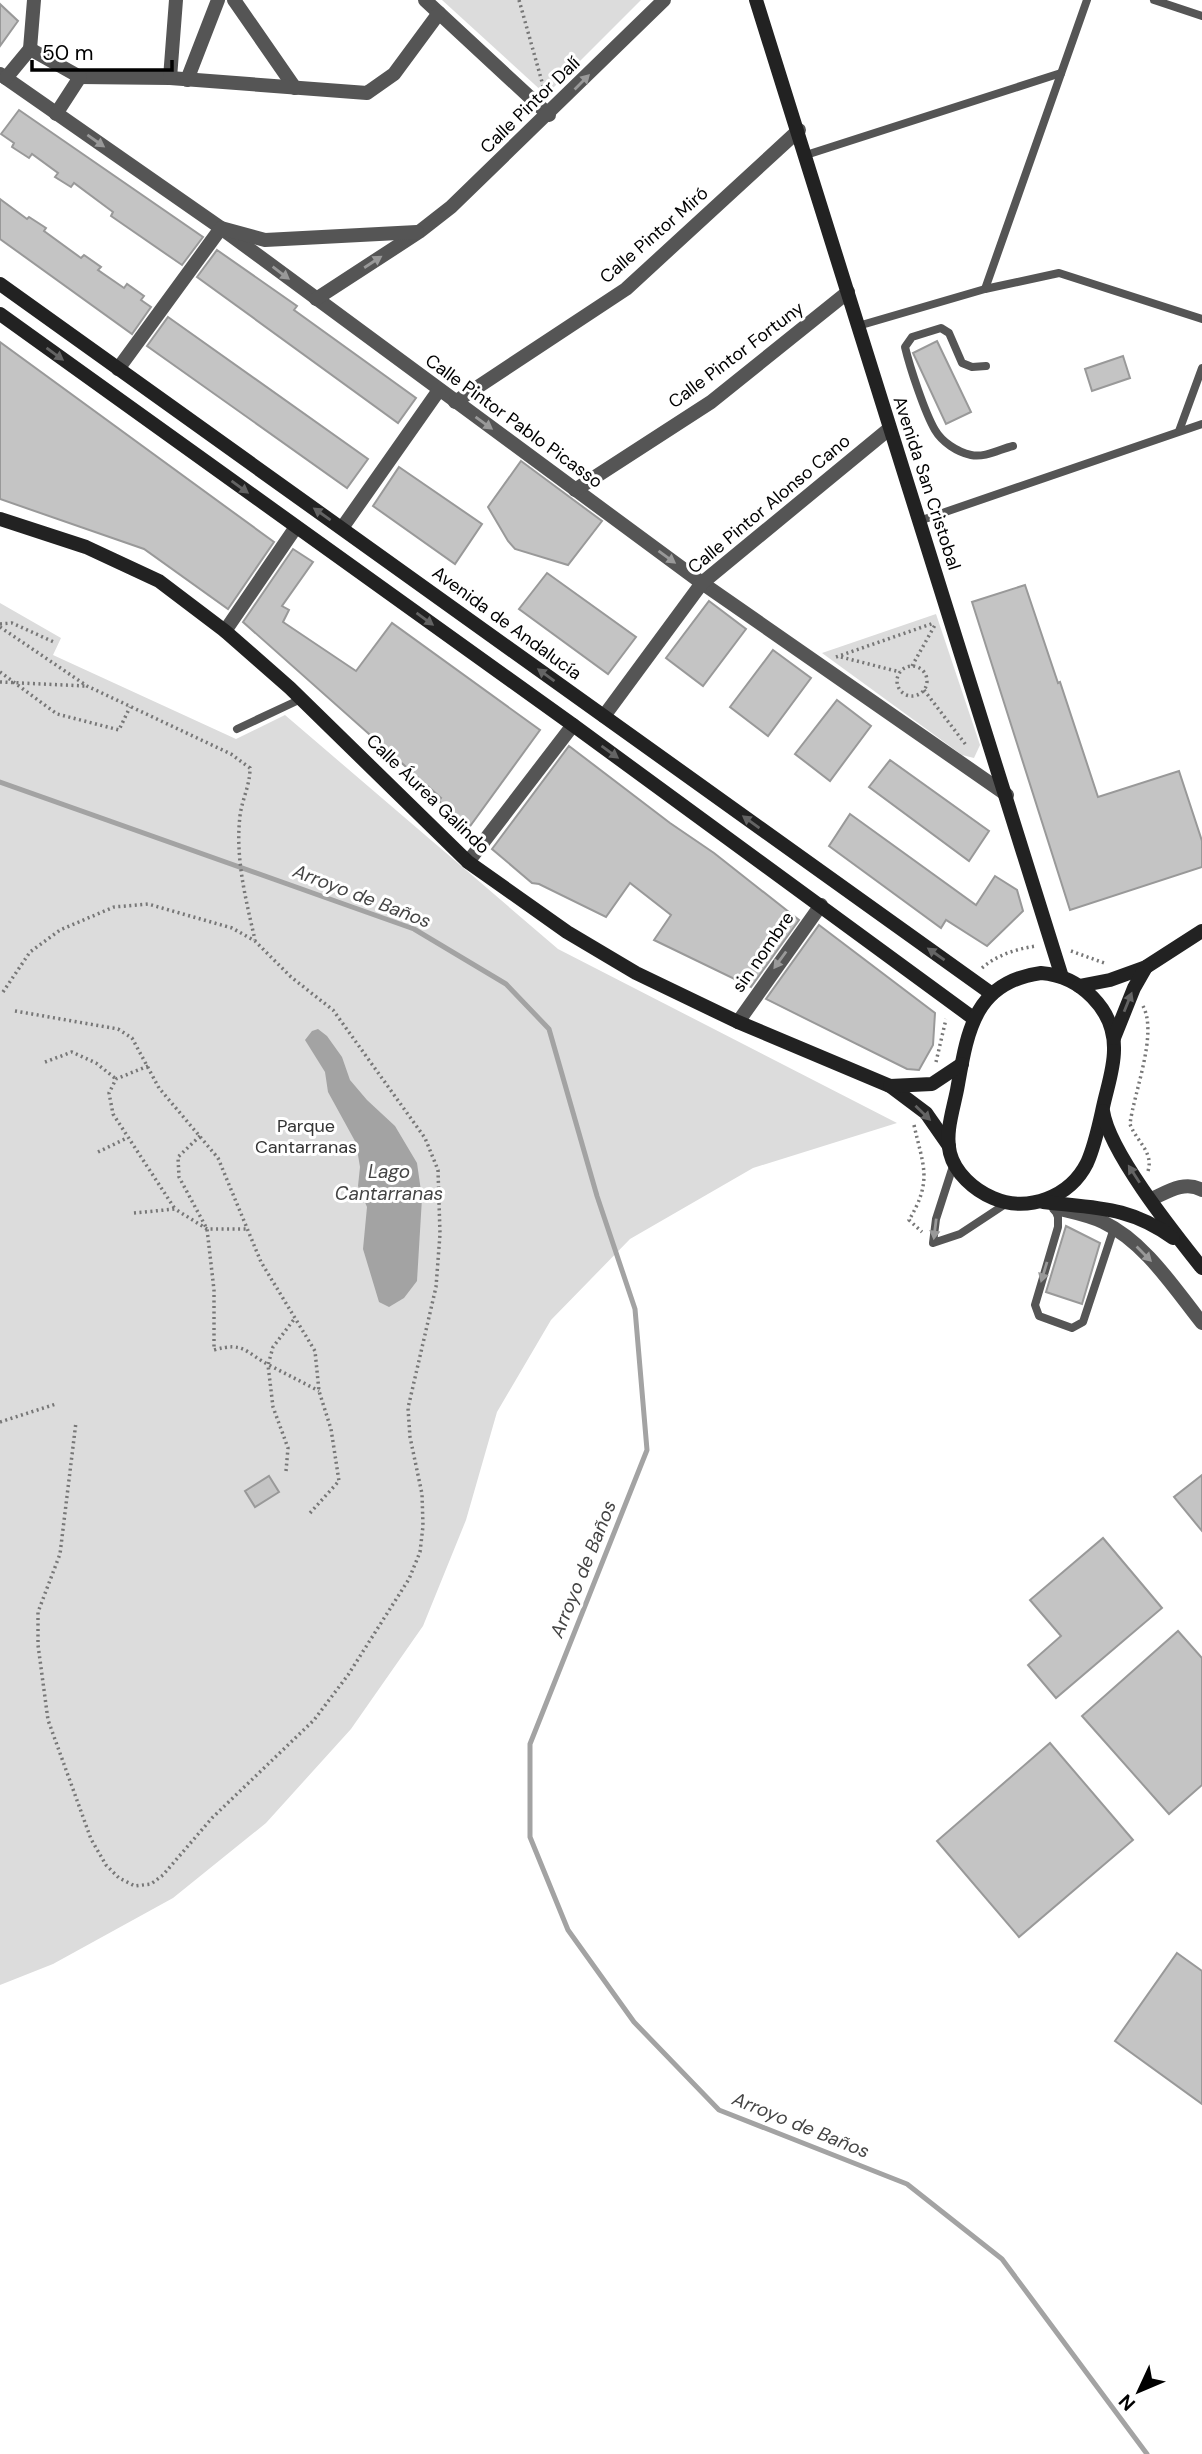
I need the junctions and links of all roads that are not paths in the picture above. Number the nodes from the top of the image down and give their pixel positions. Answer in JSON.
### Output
{"nodes":[{"id":1,"x":34,"y":0,"type":"edge"},
{"id":2,"x":176,"y":0,"type":"edge"},
{"id":3,"x":218,"y":0,"type":"edge"},
{"id":4,"x":234,"y":0,"type":"edge"},
{"id":5,"x":425,"y":0,"type":"edge"},
{"id":6,"x":664,"y":0,"type":"edge"},
{"id":7,"x":757,"y":0,"type":"edge"},
{"id":8,"x":1087,"y":0,"type":"edge"},
{"id":9,"x":1154,"y":0,"type":"edge"},
{"id":10,"x":439,"y":13,"type":"junction"},
{"id":11,"x":1202,"y":16,"type":"edge"},
{"id":12,"x":30,"y":49,"type":"junction"},
{"id":13,"x":1061,"y":73,"type":"junction"},
{"id":14,"x":3,"y":76,"type":"edge"},
{"id":15,"x":80,"y":77,"type":"junction"},
{"id":16,"x":170,"y":79,"type":"junction"},
{"id":17,"x":187,"y":80,"type":"junction"},
{"id":18,"x":295,"y":88,"type":"junction"},
{"id":19,"x":56,"y":114,"type":"junction"},
{"id":20,"x":549,"y":115,"type":"junction"},
{"id":21,"x":799,"y":130,"type":"junction"},
{"id":22,"x":806,"y":155,"type":"junction"},
{"id":23,"x":221,"y":228,"type":"junction"},
{"id":24,"x":419,"y":232,"type":"junction"},
{"id":25,"x":0,"y":284,"type":"edge"},
{"id":26,"x":985,"y":289,"type":"junction"},
{"id":27,"x":848,"y":292,"type":"junction"},
{"id":28,"x":316,"y":299,"type":"junction"},
{"id":29,"x":0,"y":314,"type":"edge"},
{"id":30,"x":1202,"y":319,"type":"edge"},
{"id":31,"x":858,"y":327,"type":"junction"},
{"id":32,"x":986,"y":366,"type":"dead end"},
{"id":33,"x":1202,"y":368,"type":"edge"},
{"id":34,"x":118,"y":369,"type":"junction"},
{"id":35,"x":439,"y":390,"type":"junction"},
{"id":36,"x":455,"y":402,"type":"junction"},
{"id":37,"x":1202,"y":424,"type":"edge"},
{"id":38,"x":889,"y":429,"type":"junction"},
{"id":39,"x":1179,"y":431,"type":"junction"},
{"id":40,"x":1013,"y":446,"type":"dead end"},
{"id":41,"x":575,"y":490,"type":"junction"},
{"id":42,"x":0,"y":519,"type":"edge"},
{"id":43,"x":919,"y":521,"type":"junction"},
{"id":44,"x":296,"y":527,"type":"junction"},
{"id":45,"x":342,"y":528,"type":"junction"},
{"id":46,"x":702,"y":583,"type":"junction"},
{"id":47,"x":225,"y":631,"type":"junction"},
{"id":48,"x":301,"y":699,"type":"junction"},
{"id":49,"x":604,"y":716,"type":"junction"},
{"id":50,"x":573,"y":725,"type":"junction"},
{"id":51,"x":237,"y":729,"type":"dead end"},
{"id":52,"x":1007,"y":795,"type":"junction"},
{"id":53,"x":468,"y":862,"type":"junction"},
{"id":54,"x":821,"y":905,"type":"junction"},
{"id":55,"x":1202,"y":931,"type":"edge"},
{"id":56,"x":1146,"y":967,"type":"junction"},
{"id":57,"x":1062,"y":977,"type":"junction"},
{"id":58,"x":1079,"y":986,"type":"junction"},
{"id":59,"x":992,"y":994,"type":"junction"},
{"id":60,"x":974,"y":1018,"type":"junction"},
{"id":61,"x":738,"y":1022,"type":"junction"},
{"id":62,"x":1114,"y":1038,"type":"junction"},
{"id":63,"x":962,"y":1064,"type":"junction"},
{"id":64,"x":890,"y":1086,"type":"junction"},
{"id":65,"x":1102,"y":1110,"type":"junction"},
{"id":66,"x":949,"y":1146,"type":"junction"},
{"id":67,"x":954,"y":1163,"type":"junction"},
{"id":68,"x":1202,"y":1190,"type":"edge"},
{"id":69,"x":1147,"y":1193,"type":"junction"},
{"id":70,"x":1006,"y":1203,"type":"junction"},
{"id":71,"x":1048,"y":1204,"type":"junction"},
{"id":72,"x":1114,"y":1228,"type":"junction"},
{"id":73,"x":1187,"y":1250,"type":"junction"},
{"id":74,"x":1202,"y":1268,"type":"edge"},
{"id":75,"x":1202,"y":1323,"type":"edge"}],
"edges":[{"from":1,"to":12,"type":"street"},
{"from":2,"to":16,"type":"street"},
{"from":3,"to":17,"type":"street"},
{"from":4,"to":18,"type":"street"},
{"from":5,"to":10,"type":"street"},
{"from":20,"to":6,"type":"street","name":"Calle Pintor Dalí","one_way":true},
{"from":7,"to":21,"type":"main road","name":"Avenida San Cristobal"},
{"from":8,"to":13,"type":"lane"},
{"from":9,"to":11,"type":"lane"},
{"from":10,"to":18,"type":"street"},
{"from":10,"to":20,"type":"street"},
{"from":12,"to":14,"type":"street"},
{"from":12,"to":15,"type":"street"},
{"from":13,"to":22,"type":"lane"},
{"from":13,"to":26,"type":"lane"},
{"from":14,"to":19,"type":"street","name":"Calle Pintor Pablo Picasso"},
{"from":15,"to":16,"type":"street"},
{"from":15,"to":19,"type":"street"},
{"from":16,"to":17,"type":"street"},
{"from":17,"to":18,"type":"street"},
{"from":19,"to":23,"type":"street","name":"Calle Pintor Pablo Picasso","one_way":true},
{"from":20,"to":24,"type":"street","name":"Calle Pintor Dalí"},
{"from":21,"to":22,"type":"main road","name":"Avenida San Cristobal"},
{"from":21,"to":36,"type":"street","name":"Calle Pintor Miró"},
{"from":22,"to":27,"type":"main road","name":"Avenida San Cristobal"},
{"from":23,"to":24,"type":"street"},
{"from":23,"to":28,"type":"street","name":"Calle Pintor Pablo Picasso","one_way":true},
{"from":23,"to":34,"type":"street"},
{"from":28,"to":24,"type":"street","name":"Calle Pintor Dalí","one_way":true},
{"from":25,"to":34,"type":"main road","name":"Avenida de Andalucía"},
{"from":26,"to":30,"type":"lane"},
{"from":26,"to":31,"type":"lane"},
{"from":27,"to":31,"type":"main road","name":"Avenida San Cristobal"},
{"from":27,"to":41,"type":"street","name":"Calle Pintor Fortuny"},
{"from":28,"to":35,"type":"street","name":"Calle Pintor Pablo Picasso"},
{"from":29,"to":44,"type":"main road","one_way":true},
{"from":31,"to":38,"type":"main road","name":"Avenida San Cristobal"},
{"from":32,"to":40,"type":"lane"},
{"from":33,"to":39,"type":"lane"},
{"from":45,"to":34,"type":"main road","name":"Avenida de Andalucía","one_way":true},
{"from":35,"to":36,"type":"street","name":"Calle Pintor Pablo Picasso"},
{"from":35,"to":45,"type":"street"},
{"from":36,"to":41,"type":"street","name":"Calle Pintor Pablo Picasso","one_way":true},
{"from":37,"to":39,"type":"lane"},
{"from":38,"to":43,"type":"main road","name":"Avenida San Cristobal"},
{"from":38,"to":46,"type":"street","name":"Calle Pintor Alonso Cano"},
{"from":39,"to":43,"type":"lane"},
{"from":41,"to":46,"type":"street","name":"Calle Pintor Pablo Picasso","one_way":true},
{"from":42,"to":47,"type":"main road","name":"Calle Áurea Galindo"},
{"from":43,"to":52,"type":"main road","name":"Avenida San Cristobal"},
{"from":44,"to":47,"type":"street"},
{"from":44,"to":50,"type":"main road","one_way":true},
{"from":49,"to":45,"type":"main road","name":"Avenida de Andalucía","one_way":true},
{"from":46,"to":49,"type":"street","name":"Calle Pintor Alonso Cano"},
{"from":46,"to":52,"type":"street","name":"Calle Pintor Pablo Picasso"},
{"from":47,"to":48,"type":"main road","name":"Calle Áurea Galindo"},
{"from":48,"to":51,"type":"lane"},
{"from":48,"to":53,"type":"main road","name":"Calle Áurea Galindo"},
{"from":59,"to":49,"type":"main road","name":"Avenida de Andalucía","one_way":true},
{"from":50,"to":53,"type":"street"},
{"from":50,"to":54,"type":"main road","one_way":true},
{"from":52,"to":57,"type":"main road","name":"Avenida San Cristobal"},
{"from":53,"to":61,"type":"main road","name":"Calle Áurea Galindo"},
{"from":54,"to":60,"type":"main road"},
{"from":54,"to":61,"type":"street","name":"sin nombre","one_way":true},
{"from":55,"to":56,"type":"main road"},
{"from":56,"to":58,"type":"main road"},
{"from":62,"to":56,"type":"main road","one_way":true},
{"from":57,"to":58,"type":"main road"},
{"from":57,"to":59,"type":"main road"},
{"from":58,"to":62,"type":"main road"},
{"from":59,"to":60,"type":"main road"},
{"from":60,"to":63,"type":"main road"},
{"from":61,"to":64,"type":"main road","name":"Calle Áurea Galindo"},
{"from":62,"to":65,"type":"main road"},
{"from":63,"to":64,"type":"main road"},
{"from":63,"to":66,"type":"main road"},
{"from":64,"to":66,"type":"main road","one_way":true},
{"from":69,"to":65,"type":"main road","one_way":true},
{"from":65,"to":71,"type":"main road"},
{"from":66,"to":67,"type":"main road"},
{"from":67,"to":70,"type":"main road"},
{"from":67,"to":70,"type":"lane","one_way":true},
{"from":68,"to":69,"type":"street"},
{"from":69,"to":73,"type":"main road"},
{"from":70,"to":71,"type":"main road"},
{"from":71,"to":72,"type":"street"},
{"from":71,"to":72,"type":"lane","one_way":true},
{"from":71,"to":73,"type":"main road"},
{"from":72,"to":75,"type":"street","one_way":true},
{"from":73,"to":74,"type":"main road"}]}
